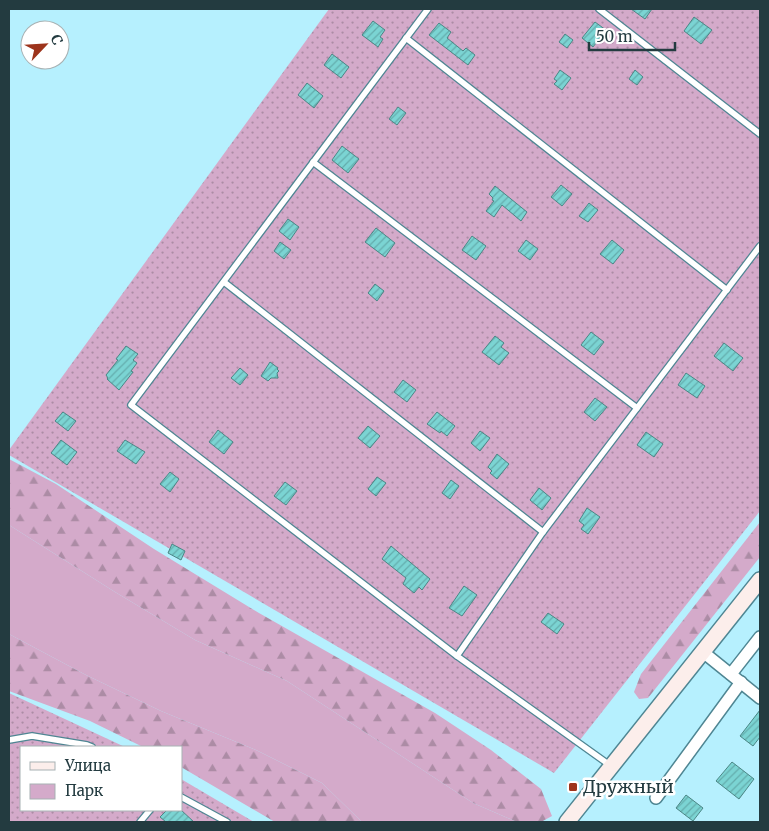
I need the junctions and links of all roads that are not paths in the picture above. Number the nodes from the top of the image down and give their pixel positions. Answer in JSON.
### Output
{"nodes":[{"id":1,"x":428,"y":9,"type":"edge"},
{"id":2,"x":599,"y":9,"type":"edge"},
{"id":3,"x":406,"y":38,"type":"junction"},
{"id":4,"x":760,"y":134,"type":"edge"},
{"id":5,"x":313,"y":162,"type":"junction"},
{"id":6,"x":760,"y":246,"type":"edge"},
{"id":7,"x":224,"y":282,"type":"junction"},
{"id":8,"x":727,"y":290,"type":"junction"},
{"id":9,"x":637,"y":408,"type":"junction"},
{"id":10,"x":543,"y":532,"type":"junction"},
{"id":11,"x":760,"y":580,"type":"edge"},
{"id":12,"x":760,"y":637,"type":"edge"},
{"id":13,"x":703,"y":652,"type":"junction"},
{"id":14,"x":456,"y":656,"type":"junction"},
{"id":15,"x":731,"y":674,"type":"junction"},
{"id":16,"x":741,"y":682,"type":"junction"},
{"id":17,"x":760,"y":698,"type":"edge"},
{"id":18,"x":9,"y":740,"type":"edge"},
{"id":19,"x":90,"y":746,"type":"edge"},
{"id":20,"x":611,"y":766,"type":"junction"},
{"id":21,"x":182,"y":798,"type":"edge"},
{"id":22,"x":656,"y":798,"type":"dead end"},
{"id":23,"x":149,"y":811,"type":"edge"},
{"id":24,"x":140,"y":822,"type":"edge"},
{"id":25,"x":227,"y":822,"type":"edge"},
{"id":26,"x":566,"y":822,"type":"edge"}],
"edges":[{"from":1,"to":3,"type":"lane"},
{"from":2,"to":4,"type":"lane"},
{"from":3,"to":5,"type":"lane"},
{"from":3,"to":8,"type":"lane"},
{"from":5,"to":7,"type":"lane"},
{"from":5,"to":9,"type":"lane"},
{"from":6,"to":8,"type":"lane"},
{"from":7,"to":10,"type":"lane"},
{"from":7,"to":14,"type":"lane"},
{"from":8,"to":9,"type":"lane"},
{"from":9,"to":10,"type":"lane"},
{"from":10,"to":14,"type":"lane"},
{"from":11,"to":13,"type":"street"},
{"from":12,"to":15,"type":"street"},
{"from":13,"to":15,"type":"street"},
{"from":13,"to":20,"type":"street"},
{"from":14,"to":20,"type":"lane"},
{"from":15,"to":16,"type":"street"},
{"from":16,"to":17,"type":"street"},
{"from":16,"to":22,"type":"street"},
{"from":18,"to":19,"type":"lane"},
{"from":20,"to":26,"type":"street"},
{"from":21,"to":25,"type":"lane"},
{"from":23,"to":24,"type":"lane"}]}
